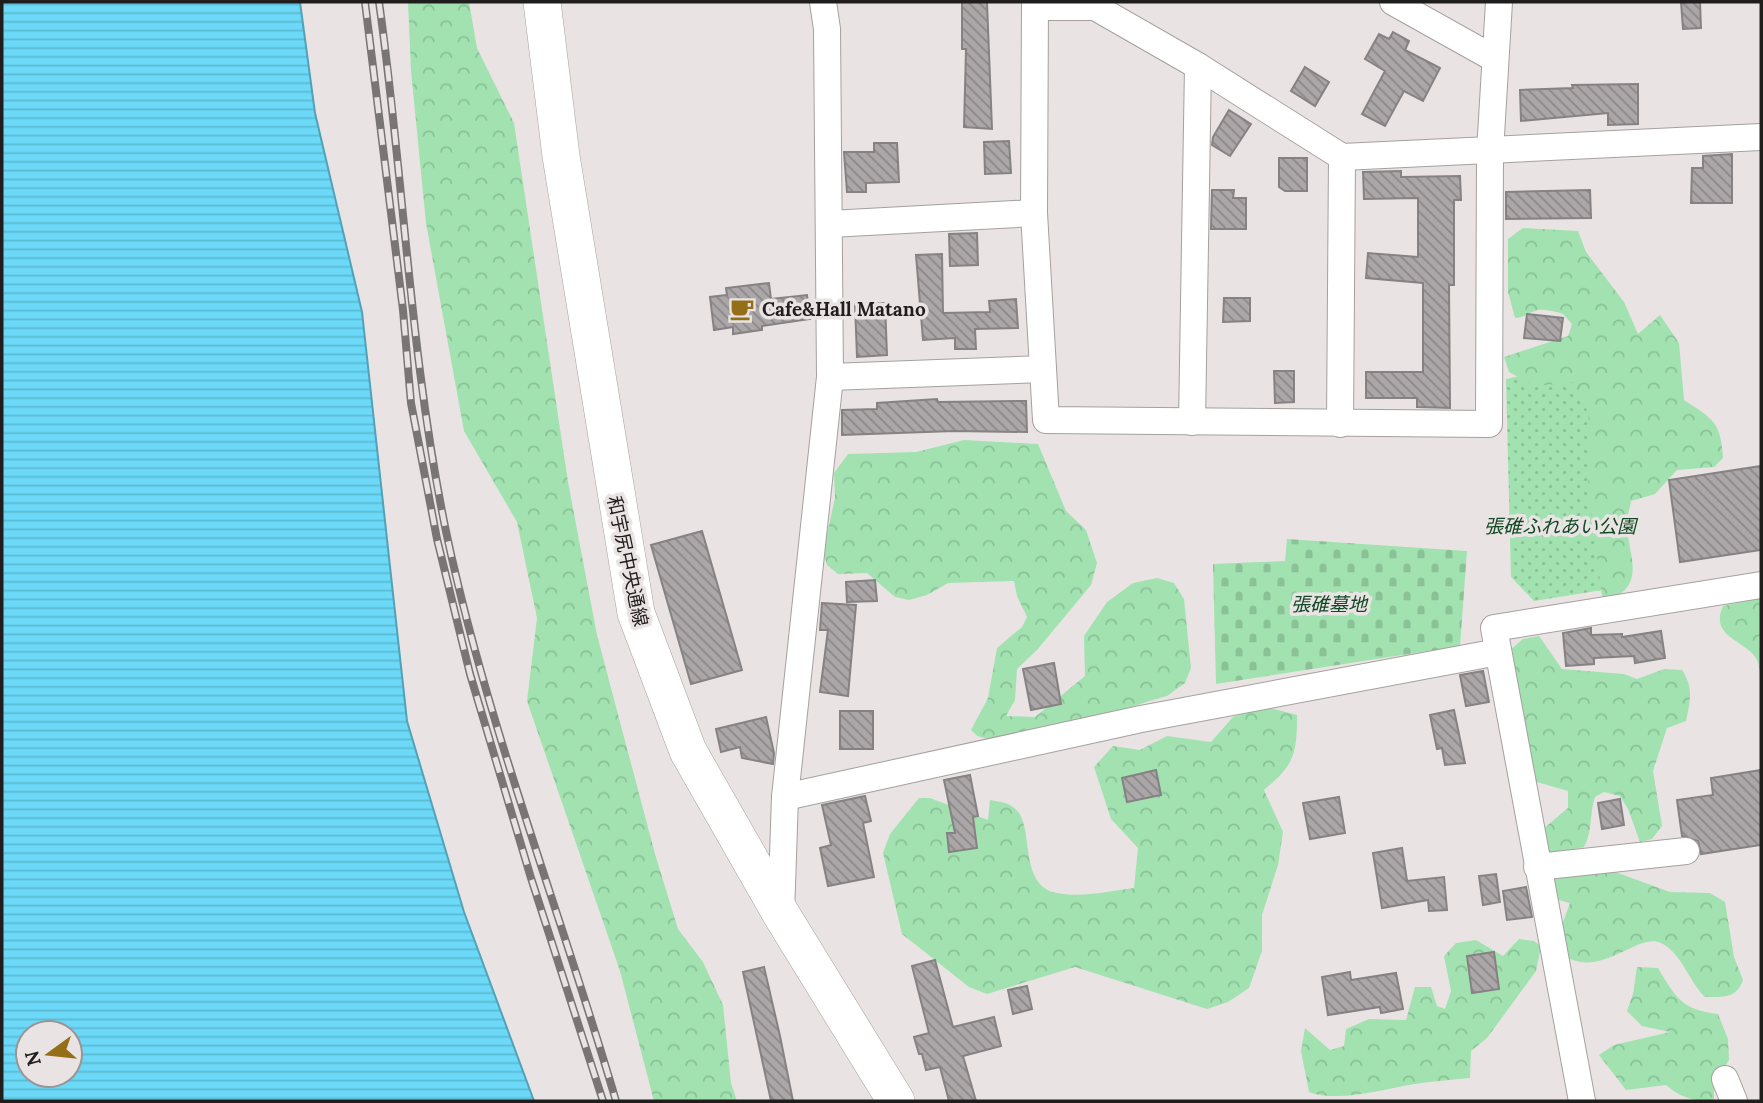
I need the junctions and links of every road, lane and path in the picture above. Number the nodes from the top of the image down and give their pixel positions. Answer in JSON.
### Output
{"nodes":[{"id":1,"x":542,"y":2,"type":"edge"},
{"id":2,"x":823,"y":2,"type":"edge"},
{"id":3,"x":1393,"y":2,"type":"edge"},
{"id":4,"x":1499,"y":2,"type":"edge"},
{"id":5,"x":1035,"y":4,"type":"edge"},
{"id":6,"x":1495,"y":59,"type":"junction"},
{"id":7,"x":1198,"y":66,"type":"junction"},
{"id":8,"x":1761,"y":137,"type":"edge"},
{"id":9,"x":1490,"y":152,"type":"junction"},
{"id":10,"x":1342,"y":157,"type":"junction"},
{"id":11,"x":1034,"y":214,"type":"junction"},
{"id":12,"x":830,"y":224,"type":"junction"},
{"id":13,"x":1043,"y":369,"type":"junction"},
{"id":14,"x":830,"y":377,"type":"junction"},
{"id":15,"x":1192,"y":422,"type":"junction"},
{"id":16,"x":1340,"y":424,"type":"junction"},
{"id":17,"x":1761,"y":585,"type":"edge"},
{"id":18,"x":1497,"y":652,"type":"junction"},
{"id":19,"x":785,"y":797,"type":"junction"},
{"id":20,"x":1686,"y":851,"type":"dead end"},
{"id":21,"x":1537,"y":867,"type":"junction"},
{"id":22,"x":781,"y":914,"type":"junction"},
{"id":23,"x":897,"y":1101,"type":"edge"},
{"id":24,"x":1582,"y":1101,"type":"edge"}],
"edges":[{"from":1,"to":22,"type":"street","name":"和宇尻中央通線"},
{"from":2,"to":12,"type":"street"},
{"from":3,"to":6,"type":"street"},
{"from":4,"to":6,"type":"street"},
{"from":5,"to":7,"type":"street"},
{"from":5,"to":11,"type":"street"},
{"from":6,"to":9,"type":"street"},
{"from":7,"to":10,"type":"street"},
{"from":7,"to":15,"type":"street"},
{"from":8,"to":9,"type":"street"},
{"from":9,"to":10,"type":"street"},
{"from":9,"to":16,"type":"street"},
{"from":10,"to":16,"type":"street"},
{"from":11,"to":12,"type":"street"},
{"from":11,"to":13,"type":"street"},
{"from":12,"to":14,"type":"street"},
{"from":13,"to":14,"type":"street"},
{"from":13,"to":15,"type":"street"},
{"from":14,"to":19,"type":"street"},
{"from":15,"to":16,"type":"street"},
{"from":17,"to":18,"type":"street"},
{"from":18,"to":19,"type":"street"},
{"from":18,"to":21,"type":"street"},
{"from":19,"to":22,"type":"street"},
{"from":20,"to":21,"type":"street"},
{"from":21,"to":24,"type":"street"},
{"from":22,"to":23,"type":"street","name":"和宇尻中央通線"}]}
